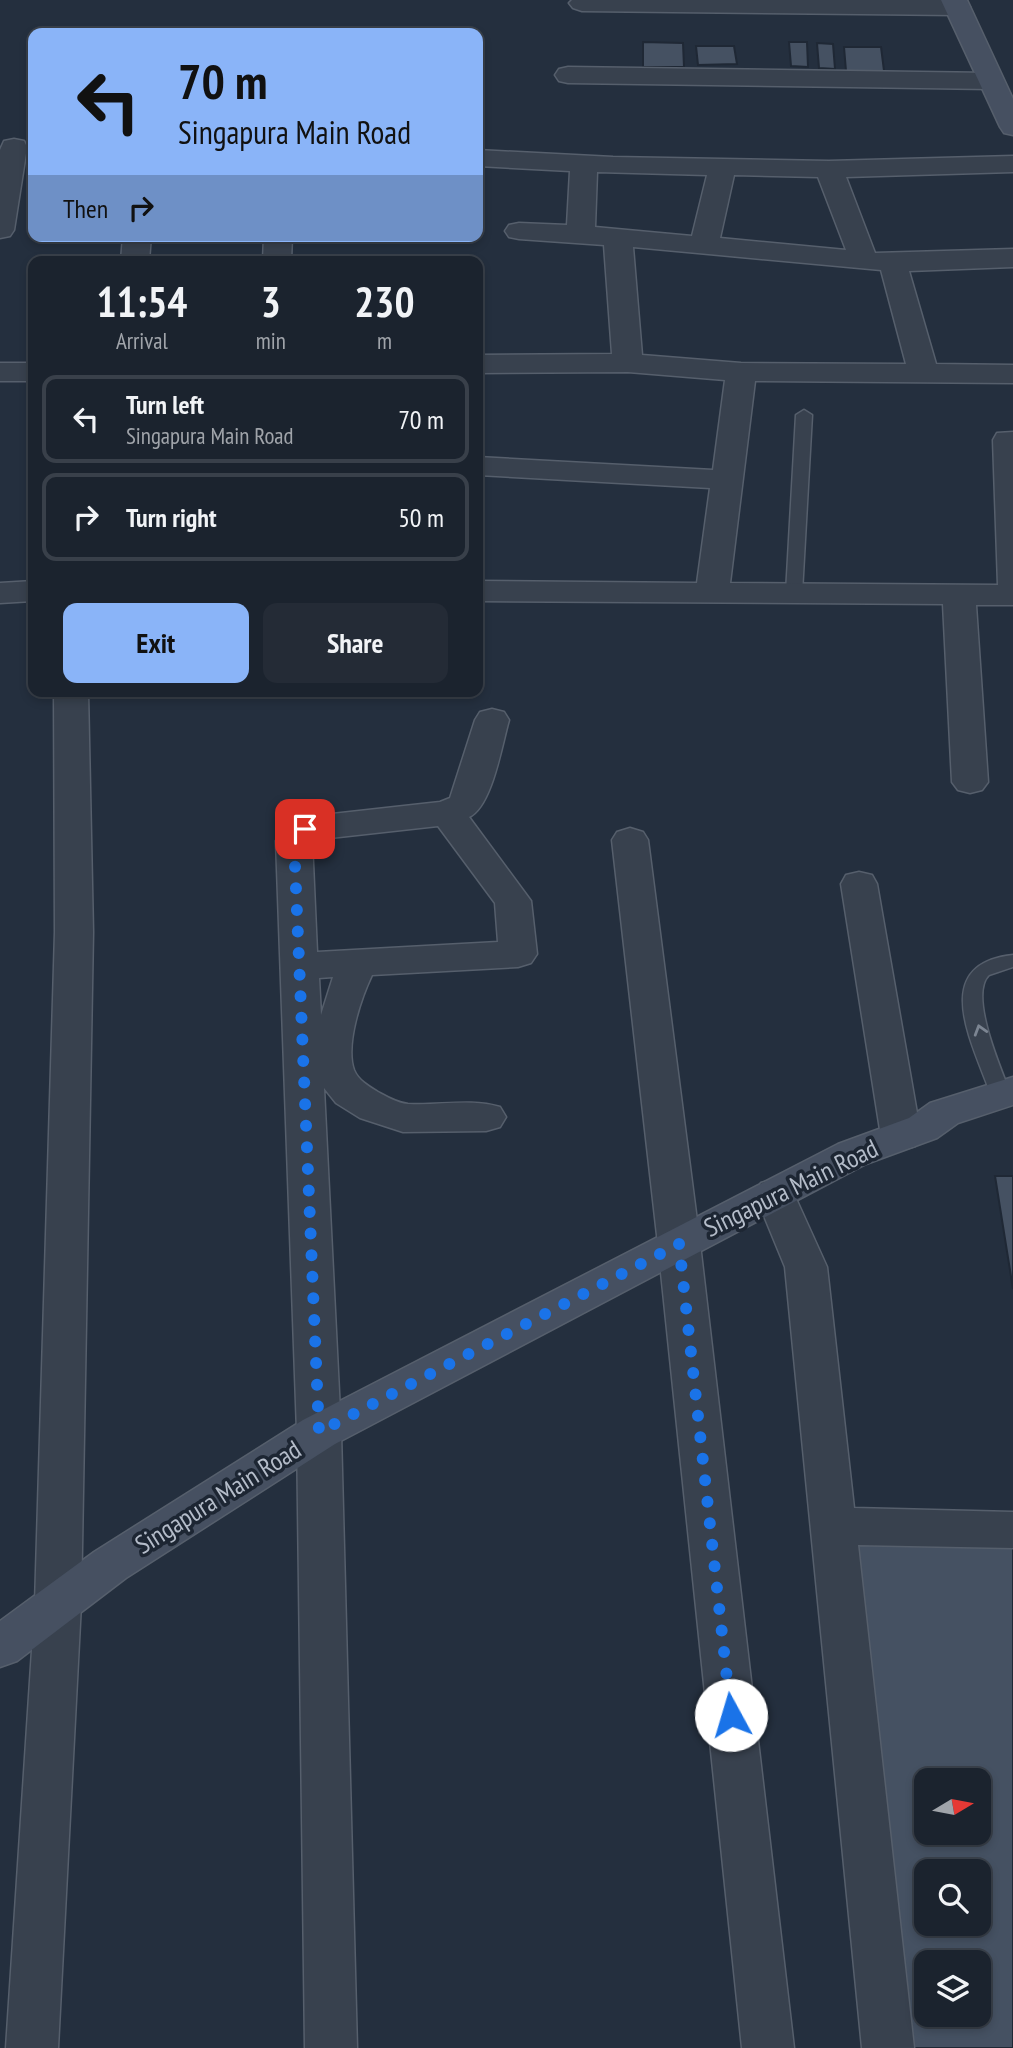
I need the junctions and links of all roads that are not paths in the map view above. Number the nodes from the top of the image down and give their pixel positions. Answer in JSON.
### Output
{"nodes":[{"id":1,"x":956,"y":3,"type":"edge"},
{"id":2,"x":582,"y":4,"type":"dead end"},
{"id":3,"x":568,"y":75,"type":"dead end"},
{"id":4,"x":991,"y":81,"type":"junction"},
{"id":5,"x":1013,"y":128,"type":"edge"},
{"id":6,"x":16,"y":147,"type":"edge"},
{"id":7,"x":483,"y":158,"type":"edge"},
{"id":8,"x":584,"y":164,"type":"junction"},
{"id":9,"x":1013,"y":164,"type":"edge"},
{"id":10,"x":722,"y":167,"type":"junction"},
{"id":11,"x":829,"y":169,"type":"junction"},
{"id":12,"x":0,"y":230,"type":"edge"},
{"id":13,"x":519,"y":231,"type":"dead end"},
{"id":14,"x":581,"y":235,"type":"junction"},
{"id":15,"x":618,"y":237,"type":"junction"},
{"id":16,"x":704,"y":246,"type":"junction"},
{"id":17,"x":1013,"y":258,"type":"edge"},
{"id":18,"x":864,"y":260,"type":"junction"},
{"id":19,"x":893,"y":263,"type":"junction"},
{"id":20,"x":628,"y":363,"type":"junction"},
{"id":21,"x":483,"y":364,"type":"edge"},
{"id":22,"x":0,"y":372,"type":"edge"},
{"id":23,"x":28,"y":372,"type":"edge"},
{"id":24,"x":741,"y":372,"type":"junction"},
{"id":25,"x":924,"y":373,"type":"junction"},
{"id":26,"x":1013,"y":374,"type":"edge"},
{"id":27,"x":804,"y":415,"type":"dead end"},
{"id":28,"x":1008,"y":440,"type":"dead end"},
{"id":29,"x":483,"y":466,"type":"edge"},
{"id":30,"x":727,"y":480,"type":"junction"},
{"id":31,"x":1013,"y":583,"type":"edge"},
{"id":32,"x":28,"y":591,"type":"edge"},
{"id":33,"x":483,"y":591,"type":"edge"},
{"id":34,"x":0,"y":593,"type":"edge"},
{"id":35,"x":712,"y":593,"type":"junction"},
{"id":36,"x":794,"y":593,"type":"junction"},
{"id":37,"x":959,"y":595,"type":"junction"},
{"id":38,"x":1013,"y":595,"type":"edge"},
{"id":39,"x":71,"y":697,"type":"edge"},
{"id":40,"x":492,"y":720,"type":"dead end"},
{"id":41,"x":970,"y":782,"type":"dead end"},
{"id":42,"x":447,"y":813,"type":"junction"},
{"id":43,"x":629,"y":840,"type":"dead end"},
{"id":44,"x":859,"y":884,"type":"dead end"},
{"id":45,"x":1013,"y":961,"type":"edge"},
{"id":46,"x":359,"y":962,"type":"junction"},
{"id":47,"x":299,"y":966,"type":"junction"},
{"id":48,"x":1007,"y":1093,"type":"edge"},
{"id":49,"x":486,"y":1117,"type":"dead end"},
{"id":50,"x":901,"y":1136,"type":"junction"},
{"id":51,"x":775,"y":1194,"type":"junction"},
{"id":52,"x":679,"y":1244,"type":"junction"},
{"id":53,"x":319,"y":1432,"type":"junction"},
{"id":54,"x":833,"y":1526,"type":"junction"},
{"id":55,"x":1013,"y":1530,"type":"edge"},
{"id":56,"x":58,"y":1604,"type":"junction"},
{"id":57,"x":0,"y":1647,"type":"edge"},
{"id":58,"x":32,"y":2048,"type":"edge"},
{"id":59,"x":331,"y":2048,"type":"edge"},
{"id":60,"x":768,"y":2048,"type":"edge"},
{"id":61,"x":888,"y":2048,"type":"edge"}],
"edges":[{"from":1,"to":2,"type":"street"},
{"from":1,"to":4,"type":"street"},
{"from":3,"to":4,"type":"street"},
{"from":4,"to":5,"type":"street"},
{"from":6,"to":12,"type":"street"},
{"from":7,"to":8,"type":"street"},
{"from":8,"to":10,"type":"street"},
{"from":8,"to":14,"type":"street"},
{"from":9,"to":11,"type":"street"},
{"from":10,"to":11,"type":"street"},
{"from":10,"to":16,"type":"street"},
{"from":11,"to":18,"type":"street"},
{"from":13,"to":14,"type":"street"},
{"from":14,"to":15,"type":"street"},
{"from":15,"to":16,"type":"street"},
{"from":15,"to":20,"type":"street"},
{"from":16,"to":18,"type":"street"},
{"from":17,"to":19,"type":"street"},
{"from":18,"to":19,"type":"street"},
{"from":19,"to":25,"type":"street"},
{"from":20,"to":21,"type":"street"},
{"from":20,"to":24,"type":"street"},
{"from":22,"to":23,"type":"street"},
{"from":24,"to":25,"type":"street"},
{"from":24,"to":30,"type":"street"},
{"from":25,"to":26,"type":"street"},
{"from":27,"to":36,"type":"lane"},
{"from":28,"to":31,"type":"street"},
{"from":29,"to":30,"type":"street"},
{"from":30,"to":35,"type":"street"},
{"from":32,"to":34,"type":"street"},
{"from":33,"to":35,"type":"street"},
{"from":35,"to":36,"type":"street"},
{"from":36,"to":37,"type":"street"},
{"from":37,"to":38,"type":"street"},
{"from":37,"to":41,"type":"street"},
{"from":39,"to":56,"type":"street"},
{"from":40,"to":42,"type":"street"},
{"from":42,"to":46,"type":"street"},
{"from":42,"to":47,"type":"street"},
{"from":43,"to":52,"type":"street"},
{"from":44,"to":50,"type":"street"},
{"from":48,"to":45,"type":"lane","one_way":true},
{"from":46,"to":47,"type":"street"},
{"from":46,"to":49,"type":"street"},
{"from":47,"to":53,"type":"street"},
{"from":48,"to":50,"type":"street","name":"Singapura Main Road"},
{"from":50,"to":51,"type":"street","name":"Singapura Main Road"},
{"from":51,"to":52,"type":"street","name":"Singapura Main Road"},
{"from":51,"to":54,"type":"street"},
{"from":52,"to":53,"type":"street","name":"Singapura Main Road"},
{"from":52,"to":60,"type":"street"},
{"from":53,"to":56,"type":"street","name":"Singapura Main Road"},
{"from":53,"to":59,"type":"street"},
{"from":54,"to":55,"type":"street"},
{"from":54,"to":61,"type":"street"},
{"from":56,"to":57,"type":"street","name":"Singapura Main Road"},
{"from":56,"to":58,"type":"street"}]}
